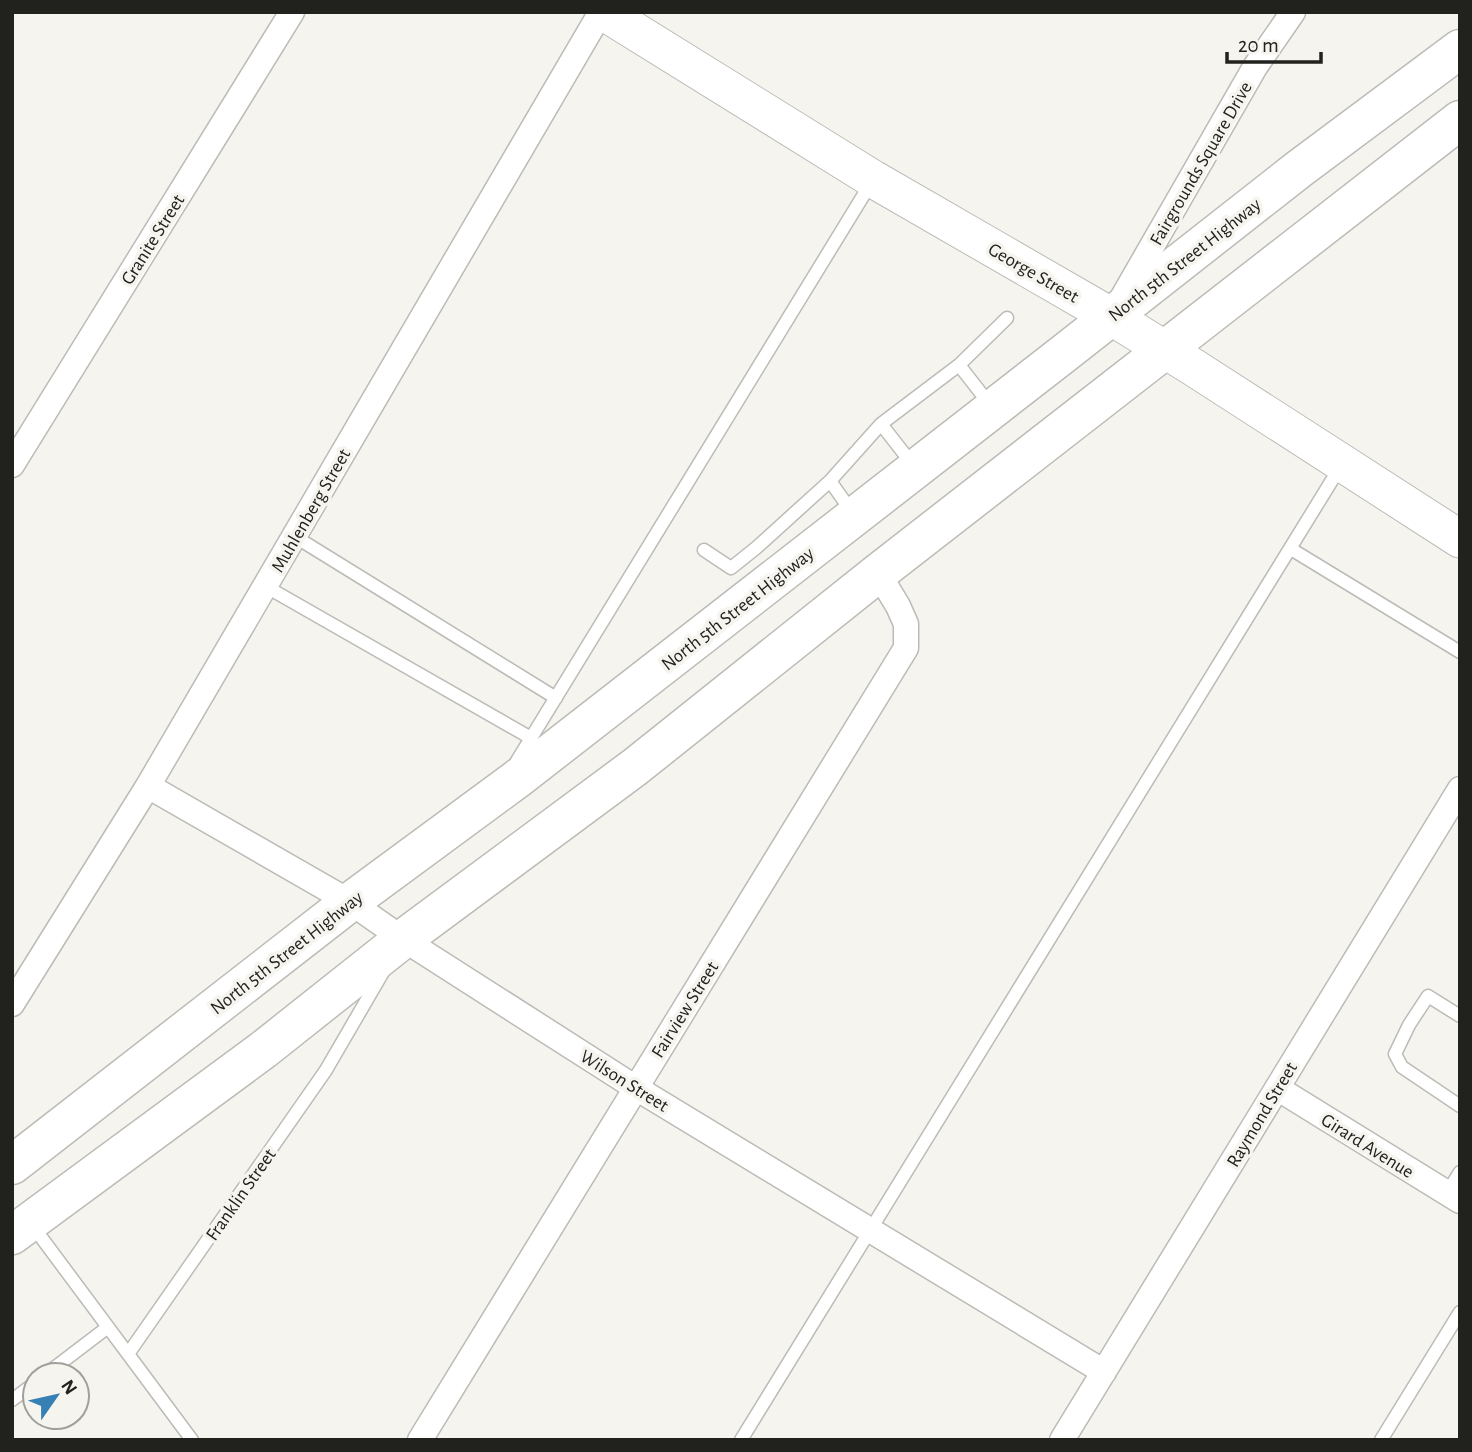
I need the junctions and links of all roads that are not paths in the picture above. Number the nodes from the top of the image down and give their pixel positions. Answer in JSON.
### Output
{"nodes":[{"id":1,"x":292,"y":12,"type":"edge"},
{"id":2,"x":602,"y":12,"type":"edge"},
{"id":3,"x":1293,"y":12,"type":"edge"},
{"id":4,"x":1460,"y":49,"type":"edge"},
{"id":5,"x":1460,"y":120,"type":"edge"},
{"id":6,"x":873,"y":179,"type":"junction"},
{"id":7,"x":1007,"y":317,"type":"dead end"},
{"id":8,"x":1111,"y":317,"type":"junction"},
{"id":9,"x":1164,"y":350,"type":"junction"},
{"id":10,"x":959,"y":365,"type":"junction"},
{"id":11,"x":993,"y":409,"type":"junction"},
{"id":12,"x":881,"y":424,"type":"junction"},
{"id":13,"x":1342,"y":464,"type":"junction"},
{"id":14,"x":12,"y":465,"type":"edge"},
{"id":15,"x":916,"y":469,"type":"junction"},
{"id":16,"x":830,"y":481,"type":"junction"},
{"id":17,"x":855,"y":516,"type":"junction"},
{"id":18,"x":294,"y":536,"type":"junction"},
{"id":19,"x":1460,"y":539,"type":"edge"},
{"id":20,"x":1291,"y":549,"type":"junction"},
{"id":21,"x":704,"y":550,"type":"dead end"},
{"id":22,"x":766,"y":563,"type":"junction"},
{"id":23,"x":878,"y":573,"type":"junction"},
{"id":24,"x":265,"y":586,"type":"junction"},
{"id":25,"x":1460,"y":652,"type":"edge"},
{"id":26,"x":556,"y":698,"type":"junction"},
{"id":27,"x":531,"y":738,"type":"junction"},
{"id":28,"x":148,"y":786,"type":"junction"},
{"id":29,"x":1460,"y":789,"type":"edge"},
{"id":30,"x":496,"y":795,"type":"junction"},
{"id":31,"x":350,"y":902,"type":"junction"},
{"id":32,"x":403,"y":939,"type":"junction"},
{"id":33,"x":16,"y":989,"type":"edge"},
{"id":34,"x":1460,"y":1016,"type":"edge"},
{"id":35,"x":636,"y":1088,"type":"junction"},
{"id":36,"x":1277,"y":1088,"type":"junction"},
{"id":37,"x":1460,"y":1105,"type":"edge"},
{"id":38,"x":12,"y":1165,"type":"edge"},
{"id":39,"x":1460,"y":1172,"type":"edge"},
{"id":40,"x":1453,"y":1197,"type":"edge"},
{"id":41,"x":21,"y":1229,"type":"edge"},
{"id":42,"x":869,"y":1230,"type":"junction"},
{"id":43,"x":1460,"y":1312,"type":"edge"},
{"id":44,"x":108,"y":1327,"type":"junction"},
{"id":45,"x":128,"y":1354,"type":"junction"},
{"id":46,"x":63,"y":1361,"type":"edge"},
{"id":47,"x":1104,"y":1372,"type":"junction"},
{"id":48,"x":192,"y":1440,"type":"edge"},
{"id":49,"x":420,"y":1440,"type":"edge"},
{"id":50,"x":741,"y":1440,"type":"edge"},
{"id":51,"x":1062,"y":1440,"type":"edge"},
{"id":52,"x":1381,"y":1440,"type":"edge"}],
"edges":[{"from":1,"to":14,"type":"street","name":"Granite Street"},
{"from":2,"to":6,"type":"street","name":"George Street"},
{"from":2,"to":18,"type":"street","name":"Muhlenberg Street"},
{"from":3,"to":8,"type":"street","name":"Fairgrounds Square Drive"},
{"from":4,"to":8,"type":"main road","name":"North 5th Street Highway"},
{"from":5,"to":9,"type":"main road"},
{"from":6,"to":8,"type":"street","name":"George Street"},
{"from":6,"to":26,"type":"lane"},
{"from":7,"to":10,"type":"lane"},
{"from":8,"to":9,"type":"street","name":"George Street"},
{"from":8,"to":11,"type":"main road","name":"North 5th Street Highway"},
{"from":9,"to":13,"type":"street","name":"George Street"},
{"from":9,"to":23,"type":"main road"},
{"from":10,"to":11,"type":"lane"},
{"from":10,"to":12,"type":"lane"},
{"from":11,"to":15,"type":"main road","name":"North 5th Street Highway"},
{"from":12,"to":15,"type":"lane"},
{"from":12,"to":16,"type":"lane"},
{"from":13,"to":19,"type":"street","name":"George Street"},
{"from":13,"to":20,"type":"lane"},
{"from":15,"to":17,"type":"main road","name":"North 5th Street Highway"},
{"from":16,"to":17,"type":"lane"},
{"from":16,"to":22,"type":"lane"},
{"from":17,"to":22,"type":"main road","name":"North 5th Street Highway"},
{"from":18,"to":24,"type":"street","name":"Muhlenberg Street"},
{"from":18,"to":26,"type":"lane"},
{"from":20,"to":25,"type":"lane"},
{"from":20,"to":42,"type":"lane"},
{"from":21,"to":22,"type":"lane"},
{"from":22,"to":30,"type":"main road","name":"North 5th Street Highway"},
{"from":23,"to":32,"type":"main road"},
{"from":23,"to":35,"type":"street","name":"Fairview Street"},
{"from":24,"to":27,"type":"lane"},
{"from":24,"to":28,"type":"street","name":"Muhlenberg Street"},
{"from":26,"to":27,"type":"lane"},
{"from":27,"to":30,"type":"lane"},
{"from":28,"to":31,"type":"street","name":"Wilson Street"},
{"from":28,"to":33,"type":"street","name":"Muhlenberg Street"},
{"from":29,"to":36,"type":"street","name":"Raymond Street"},
{"from":30,"to":31,"type":"main road","name":"North 5th Street Highway"},
{"from":31,"to":32,"type":"street","name":"Wilson Street"},
{"from":31,"to":38,"type":"main road","name":"North 5th Street Highway"},
{"from":32,"to":35,"type":"street","name":"Wilson Street"},
{"from":32,"to":41,"type":"main road"},
{"from":32,"to":45,"type":"lane","name":"Franklin Street"},
{"from":34,"to":37,"type":"lane"},
{"from":35,"to":42,"type":"street","name":"Wilson Street"},
{"from":35,"to":49,"type":"street","name":"Fairview Street"},
{"from":36,"to":40,"type":"street","name":"Girard Avenue"},
{"from":36,"to":47,"type":"street","name":"Raymond Street"},
{"from":39,"to":40,"type":"lane"},
{"from":41,"to":44,"type":"lane"},
{"from":42,"to":47,"type":"street","name":"Wilson Street"},
{"from":42,"to":50,"type":"lane"},
{"from":43,"to":52,"type":"lane"},
{"from":44,"to":45,"type":"lane"},
{"from":44,"to":46,"type":"lane"},
{"from":45,"to":48,"type":"lane"},
{"from":47,"to":51,"type":"street","name":"Raymond Street"}]}
